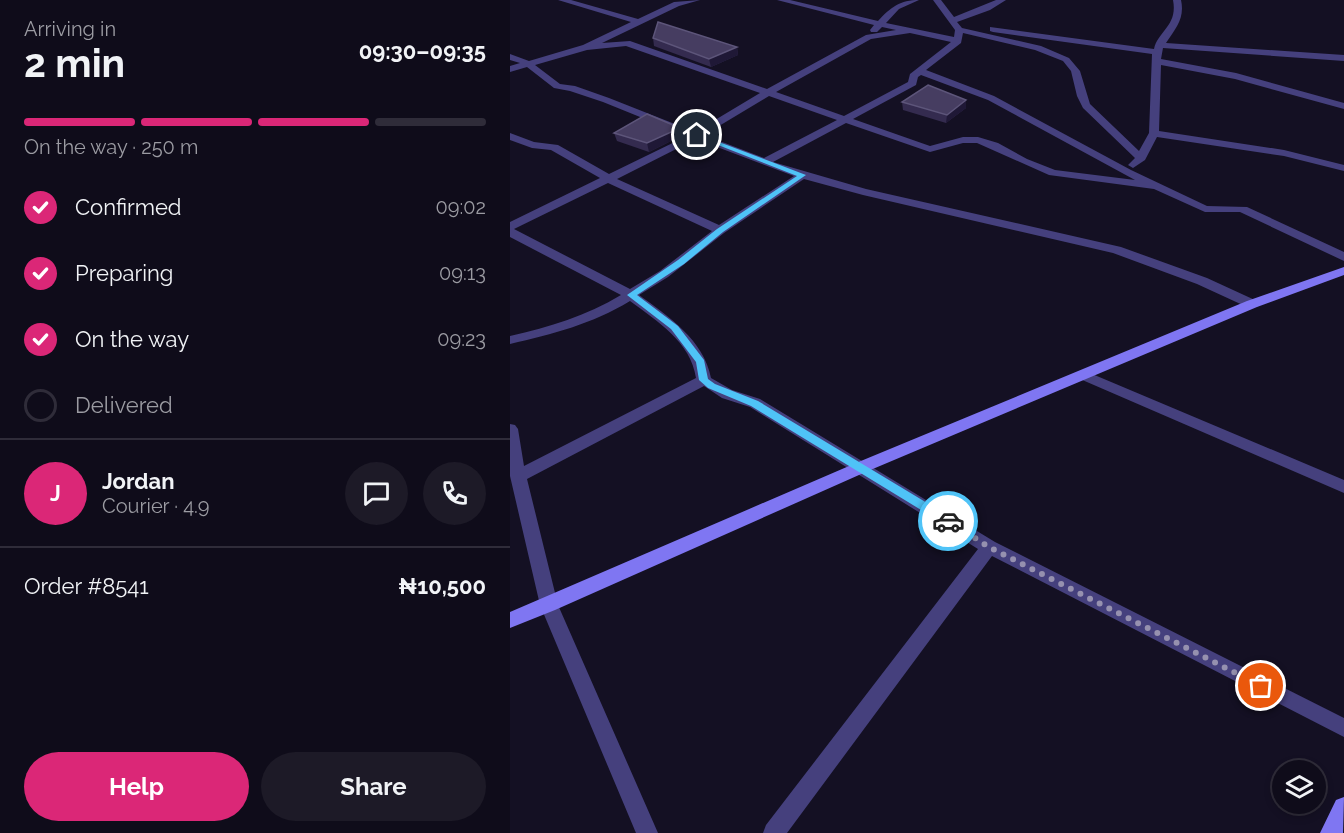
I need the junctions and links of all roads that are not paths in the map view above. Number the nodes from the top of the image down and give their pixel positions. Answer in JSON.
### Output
{"nodes":[{"id":1,"x":562,"y":0,"type":"edge"},
{"id":2,"x":696,"y":0,"type":"edge"},
{"id":3,"x":781,"y":0,"type":"edge"},
{"id":4,"x":915,"y":0,"type":"edge"},
{"id":5,"x":937,"y":0,"type":"edge"},
{"id":6,"x":1002,"y":0,"type":"edge"},
{"id":7,"x":1177,"y":0,"type":"edge"},
{"id":8,"x":639,"y":22,"type":"junction"},
{"id":9,"x":878,"y":24,"type":"junction"},
{"id":10,"x":954,"y":25,"type":"junction"},
{"id":11,"x":912,"y":30,"type":"junction"},
{"id":12,"x":869,"y":37,"type":"junction"},
{"id":13,"x":958,"y":41,"type":"junction"},
{"id":14,"x":586,"y":47,"type":"junction"},
{"id":15,"x":1158,"y":53,"type":"junction"},
{"id":16,"x":510,"y":57,"type":"edge"},
{"id":17,"x":1344,"y":58,"type":"edge"},
{"id":18,"x":527,"y":63,"type":"junction"},
{"id":19,"x":510,"y":69,"type":"edge"},
{"id":20,"x":919,"y":71,"type":"junction"},
{"id":21,"x":767,"y":92,"type":"junction"},
{"id":22,"x":1344,"y":106,"type":"edge"},
{"id":23,"x":844,"y":119,"type":"junction"},
{"id":24,"x":1154,"y":133,"type":"junction"},
{"id":25,"x":697,"y":135,"type":"junction"},
{"id":26,"x":510,"y":136,"type":"edge"},
{"id":27,"x":1141,"y":158,"type":"junction"},
{"id":28,"x":765,"y":162,"type":"junction"},
{"id":29,"x":1344,"y":168,"type":"edge"},
{"id":30,"x":1127,"y":172,"type":"junction"},
{"id":31,"x":802,"y":175,"type":"junction"},
{"id":32,"x":609,"y":179,"type":"junction"},
{"id":33,"x":1156,"y":186,"type":"junction"},
{"id":34,"x":510,"y":227,"type":"edge"},
{"id":35,"x":720,"y":230,"type":"junction"},
{"id":36,"x":510,"y":232,"type":"edge"},
{"id":37,"x":1344,"y":257,"type":"edge"},
{"id":38,"x":1344,"y":270,"type":"edge"},
{"id":39,"x":631,"y":295,"type":"junction"},
{"id":40,"x":1252,"y":304,"type":"junction"},
{"id":41,"x":510,"y":340,"type":"edge"},
{"id":42,"x":1085,"y":375,"type":"junction"},
{"id":43,"x":704,"y":380,"type":"junction"},
{"id":44,"x":510,"y":429,"type":"edge"},
{"id":45,"x":862,"y":467,"type":"junction"},
{"id":46,"x":518,"y":476,"type":"junction"},
{"id":47,"x":1344,"y":487,"type":"edge"},
{"id":48,"x":989,"y":547,"type":"junction"},
{"id":49,"x":549,"y":605,"type":"junction"},
{"id":50,"x":510,"y":620,"type":"edge"},
{"id":51,"x":1344,"y":728,"type":"edge"},
{"id":52,"x":1344,"y":808,"type":"edge"},
{"id":53,"x":647,"y":833,"type":"edge"},
{"id":54,"x":774,"y":833,"type":"edge"},
{"id":55,"x":1331,"y":833,"type":"edge"}],
"edges":[{"from":1,"to":8,"type":"street"},
{"from":2,"to":8,"type":"street"},
{"from":3,"to":9,"type":"street"},
{"from":4,"to":9,"type":"street"},
{"from":5,"to":10,"type":"street"},
{"from":6,"to":10,"type":"street"},
{"from":7,"to":15,"type":"street"},
{"from":8,"to":14,"type":"street"},
{"from":9,"to":11,"type":"street"},
{"from":9,"to":12,"type":"street"},
{"from":10,"to":13,"type":"street"},
{"from":10,"to":15,"type":"street"},
{"from":10,"to":27,"type":"street"},
{"from":11,"to":12,"type":"street"},
{"from":11,"to":13,"type":"street"},
{"from":12,"to":21,"type":"street"},
{"from":13,"to":20,"type":"street"},
{"from":14,"to":18,"type":"street"},
{"from":14,"to":21,"type":"street"},
{"from":15,"to":17,"type":"street"},
{"from":15,"to":22,"type":"street"},
{"from":15,"to":24,"type":"street"},
{"from":16,"to":18,"type":"street"},
{"from":18,"to":19,"type":"street"},
{"from":18,"to":25,"type":"street"},
{"from":20,"to":23,"type":"street"},
{"from":20,"to":30,"type":"street"},
{"from":21,"to":23,"type":"street"},
{"from":21,"to":25,"type":"street"},
{"from":23,"to":28,"type":"street"},
{"from":23,"to":33,"type":"street"},
{"from":24,"to":27,"type":"street"},
{"from":24,"to":29,"type":"street"},
{"from":25,"to":28,"type":"street"},
{"from":25,"to":32,"type":"street"},
{"from":26,"to":32,"type":"street"},
{"from":27,"to":30,"type":"street"},
{"from":28,"to":31,"type":"street"},
{"from":30,"to":33,"type":"street"},
{"from":31,"to":35,"type":"street"},
{"from":31,"to":40,"type":"street"},
{"from":32,"to":34,"type":"street"},
{"from":32,"to":35,"type":"street"},
{"from":33,"to":37,"type":"street"},
{"from":35,"to":39,"type":"street"},
{"from":36,"to":39,"type":"street"},
{"from":38,"to":40,"type":"main road"},
{"from":39,"to":41,"type":"street"},
{"from":39,"to":43,"type":"street"},
{"from":40,"to":42,"type":"main road"},
{"from":42,"to":45,"type":"main road"},
{"from":42,"to":47,"type":"street"},
{"from":43,"to":45,"type":"street"},
{"from":43,"to":46,"type":"street"},
{"from":44,"to":46,"type":"street"},
{"from":45,"to":48,"type":"street"},
{"from":45,"to":49,"type":"main road"},
{"from":46,"to":49,"type":"street"},
{"from":48,"to":51,"type":"street"},
{"from":48,"to":54,"type":"street"},
{"from":49,"to":50,"type":"main road"},
{"from":49,"to":53,"type":"street"},
{"from":52,"to":55,"type":"main road"}]}
